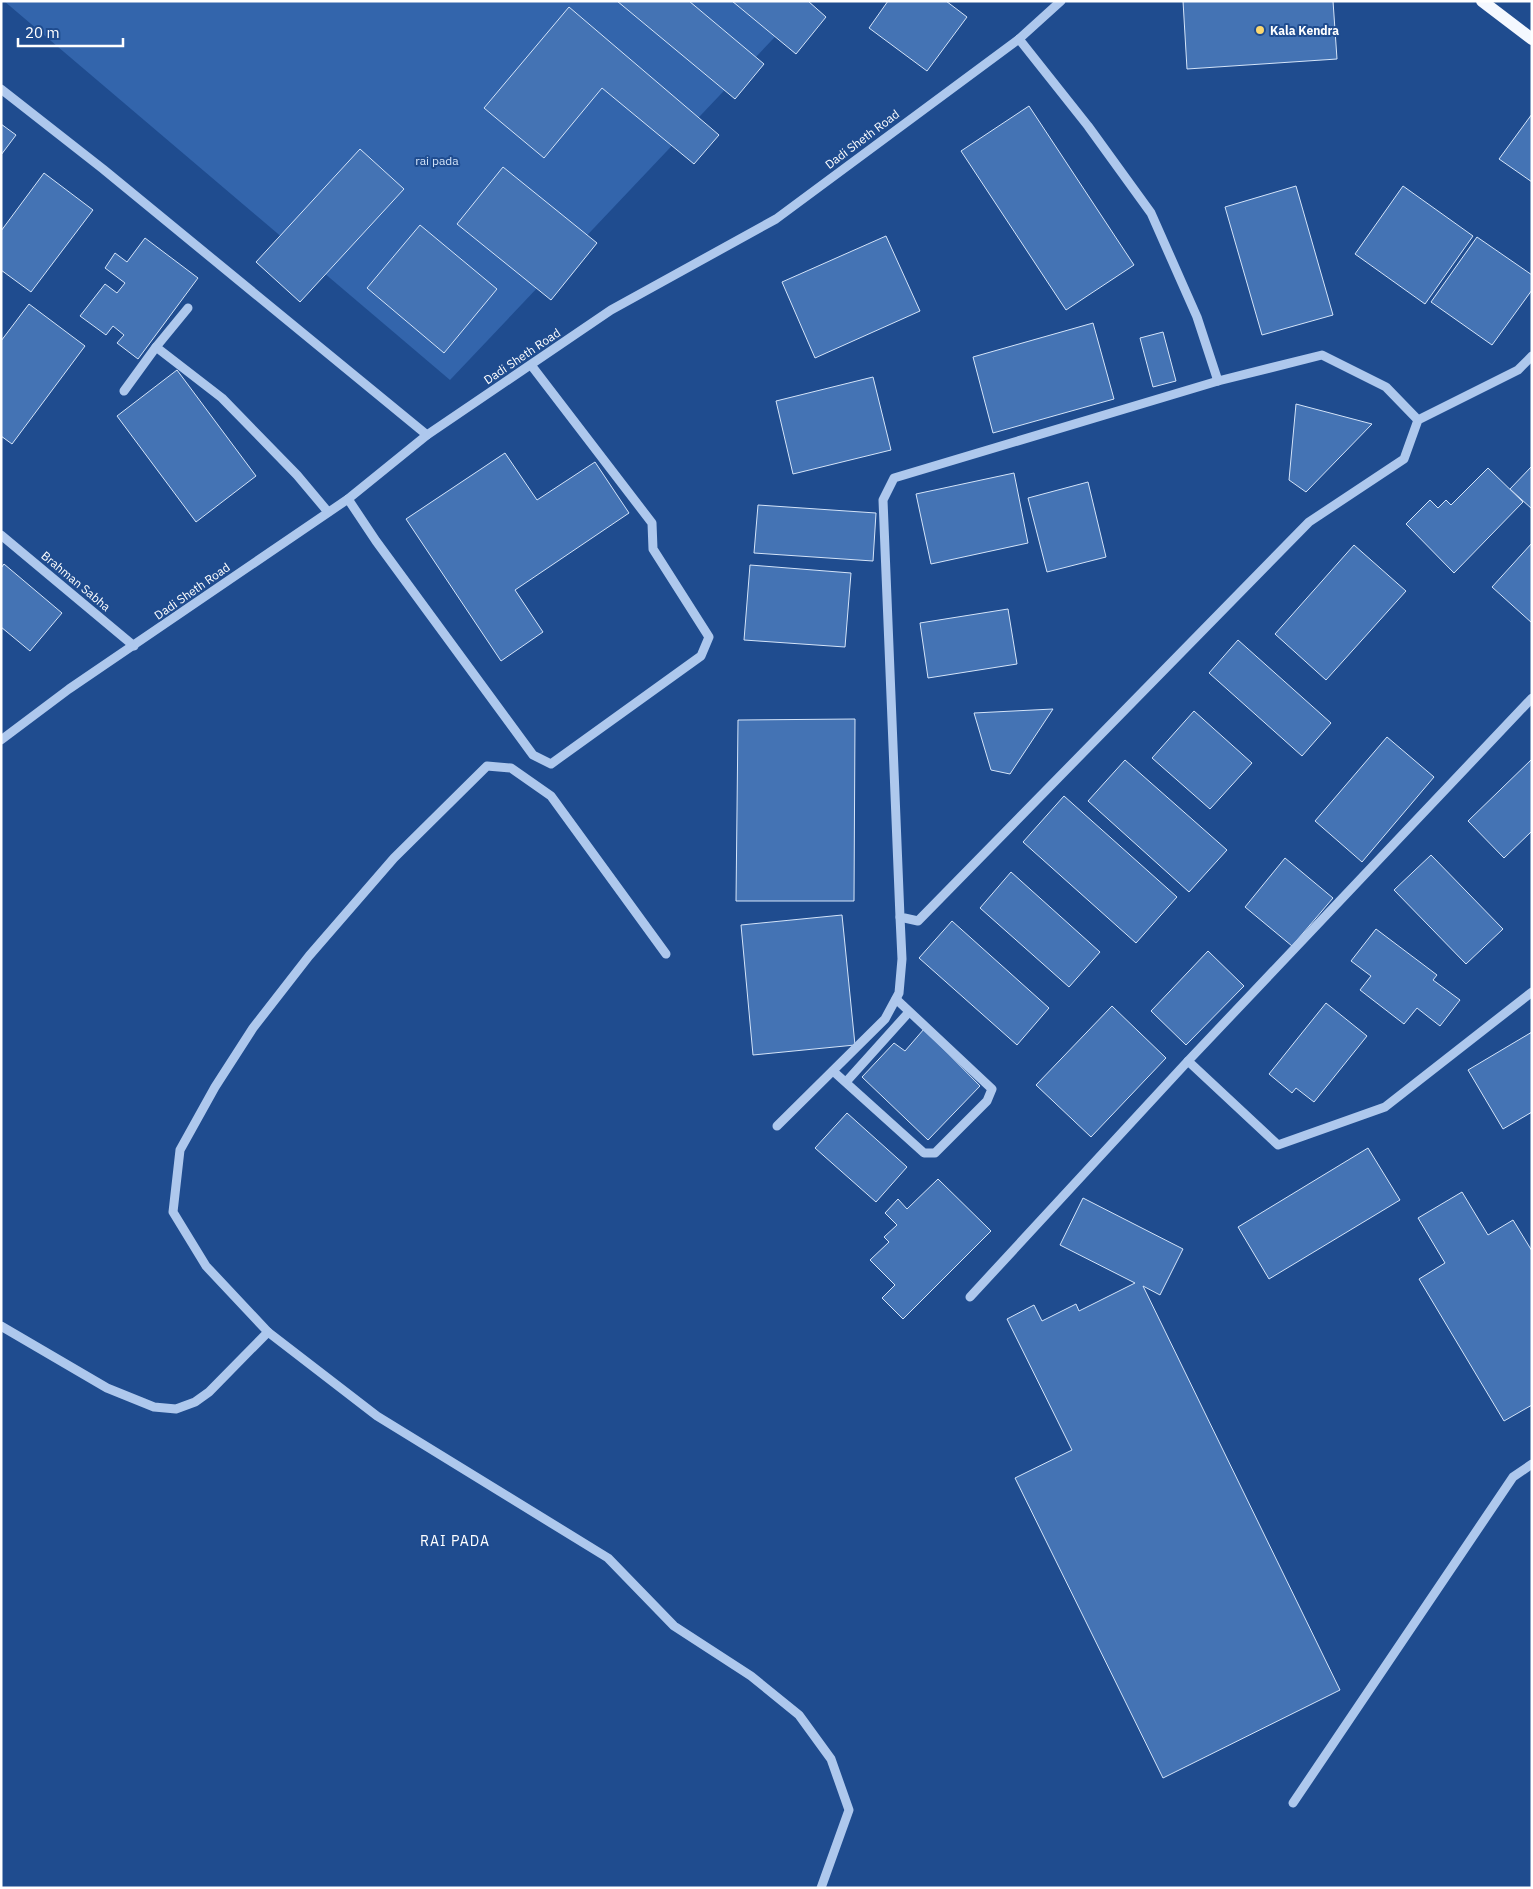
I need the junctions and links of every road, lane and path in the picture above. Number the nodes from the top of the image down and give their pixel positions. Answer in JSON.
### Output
{"nodes":[{"id":1,"x":1061,"y":1,"type":"edge"},
{"id":2,"x":1482,"y":1,"type":"edge"},
{"id":3,"x":1019,"y":38,"type":"junction"},
{"id":4,"x":1532,"y":38,"type":"edge"},
{"id":5,"x":1,"y":89,"type":"edge"},
{"id":6,"x":188,"y":308,"type":"dead end"},
{"id":7,"x":156,"y":347,"type":"junction"},
{"id":8,"x":1532,"y":356,"type":"edge"},
{"id":9,"x":531,"y":364,"type":"junction"},
{"id":10,"x":1218,"y":381,"type":"junction"},
{"id":11,"x":124,"y":391,"type":"dead end"},
{"id":12,"x":1418,"y":420,"type":"junction"},
{"id":13,"x":428,"y":435,"type":"junction"},
{"id":14,"x":348,"y":500,"type":"junction"},
{"id":15,"x":328,"y":512,"type":"junction"},
{"id":16,"x":1,"y":535,"type":"edge"},
{"id":17,"x":134,"y":646,"type":"junction"},
{"id":18,"x":1532,"y":698,"type":"edge"},
{"id":19,"x":1,"y":740,"type":"edge"},
{"id":20,"x":900,"y":918,"type":"junction"},
{"id":21,"x":666,"y":954,"type":"dead end"},
{"id":22,"x":1532,"y":992,"type":"edge"},
{"id":23,"x":896,"y":999,"type":"junction"},
{"id":24,"x":909,"y":1012,"type":"junction"},
{"id":25,"x":1188,"y":1061,"type":"junction"},
{"id":26,"x":833,"y":1070,"type":"junction"},
{"id":27,"x":846,"y":1082,"type":"junction"},
{"id":28,"x":777,"y":1126,"type":"dead end"},
{"id":29,"x":970,"y":1297,"type":"dead end"},
{"id":30,"x":1,"y":1326,"type":"edge"},
{"id":31,"x":268,"y":1332,"type":"junction"},
{"id":32,"x":1532,"y":1464,"type":"edge"},
{"id":33,"x":1293,"y":1803,"type":"dead end"},
{"id":34,"x":821,"y":1888,"type":"edge"}],
"edges":[{"from":1,"to":3,"type":"street","name":"Dadi Sheth Road"},
{"from":2,"to":4,"type":"main road"},
{"from":3,"to":9,"type":"street","name":"Dadi Sheth Road"},
{"from":3,"to":10,"type":"street"},
{"from":5,"to":13,"type":"street"},
{"from":6,"to":7,"type":"street"},
{"from":7,"to":11,"type":"street"},
{"from":7,"to":15,"type":"street"},
{"from":8,"to":12,"type":"street"},
{"from":9,"to":13,"type":"street","name":"Dadi Sheth Road"},
{"from":9,"to":14,"type":"street"},
{"from":10,"to":12,"type":"street"},
{"from":10,"to":20,"type":"street"},
{"from":12,"to":20,"type":"street"},
{"from":13,"to":14,"type":"street","name":"Dadi Sheth Road"},
{"from":14,"to":15,"type":"street","name":"Dadi Sheth Road"},
{"from":15,"to":17,"type":"street","name":"Dadi Sheth Road"},
{"from":16,"to":17,"type":"street","name":"Brahman Sabha"},
{"from":17,"to":19,"type":"street","name":"Dadi Sheth Road"},
{"from":18,"to":25,"type":"street"},
{"from":20,"to":23,"type":"street"},
{"from":21,"to":31,"type":"street"},
{"from":22,"to":25,"type":"street"},
{"from":23,"to":24,"type":"street"},
{"from":23,"to":26,"type":"street"},
{"from":24,"to":27,"type":"street"},
{"from":24,"to":27,"type":"street"},
{"from":25,"to":29,"type":"street"},
{"from":26,"to":27,"type":"street"},
{"from":26,"to":28,"type":"street"},
{"from":30,"to":31,"type":"street"},
{"from":31,"to":34,"type":"street"},
{"from":32,"to":33,"type":"street"}]}
